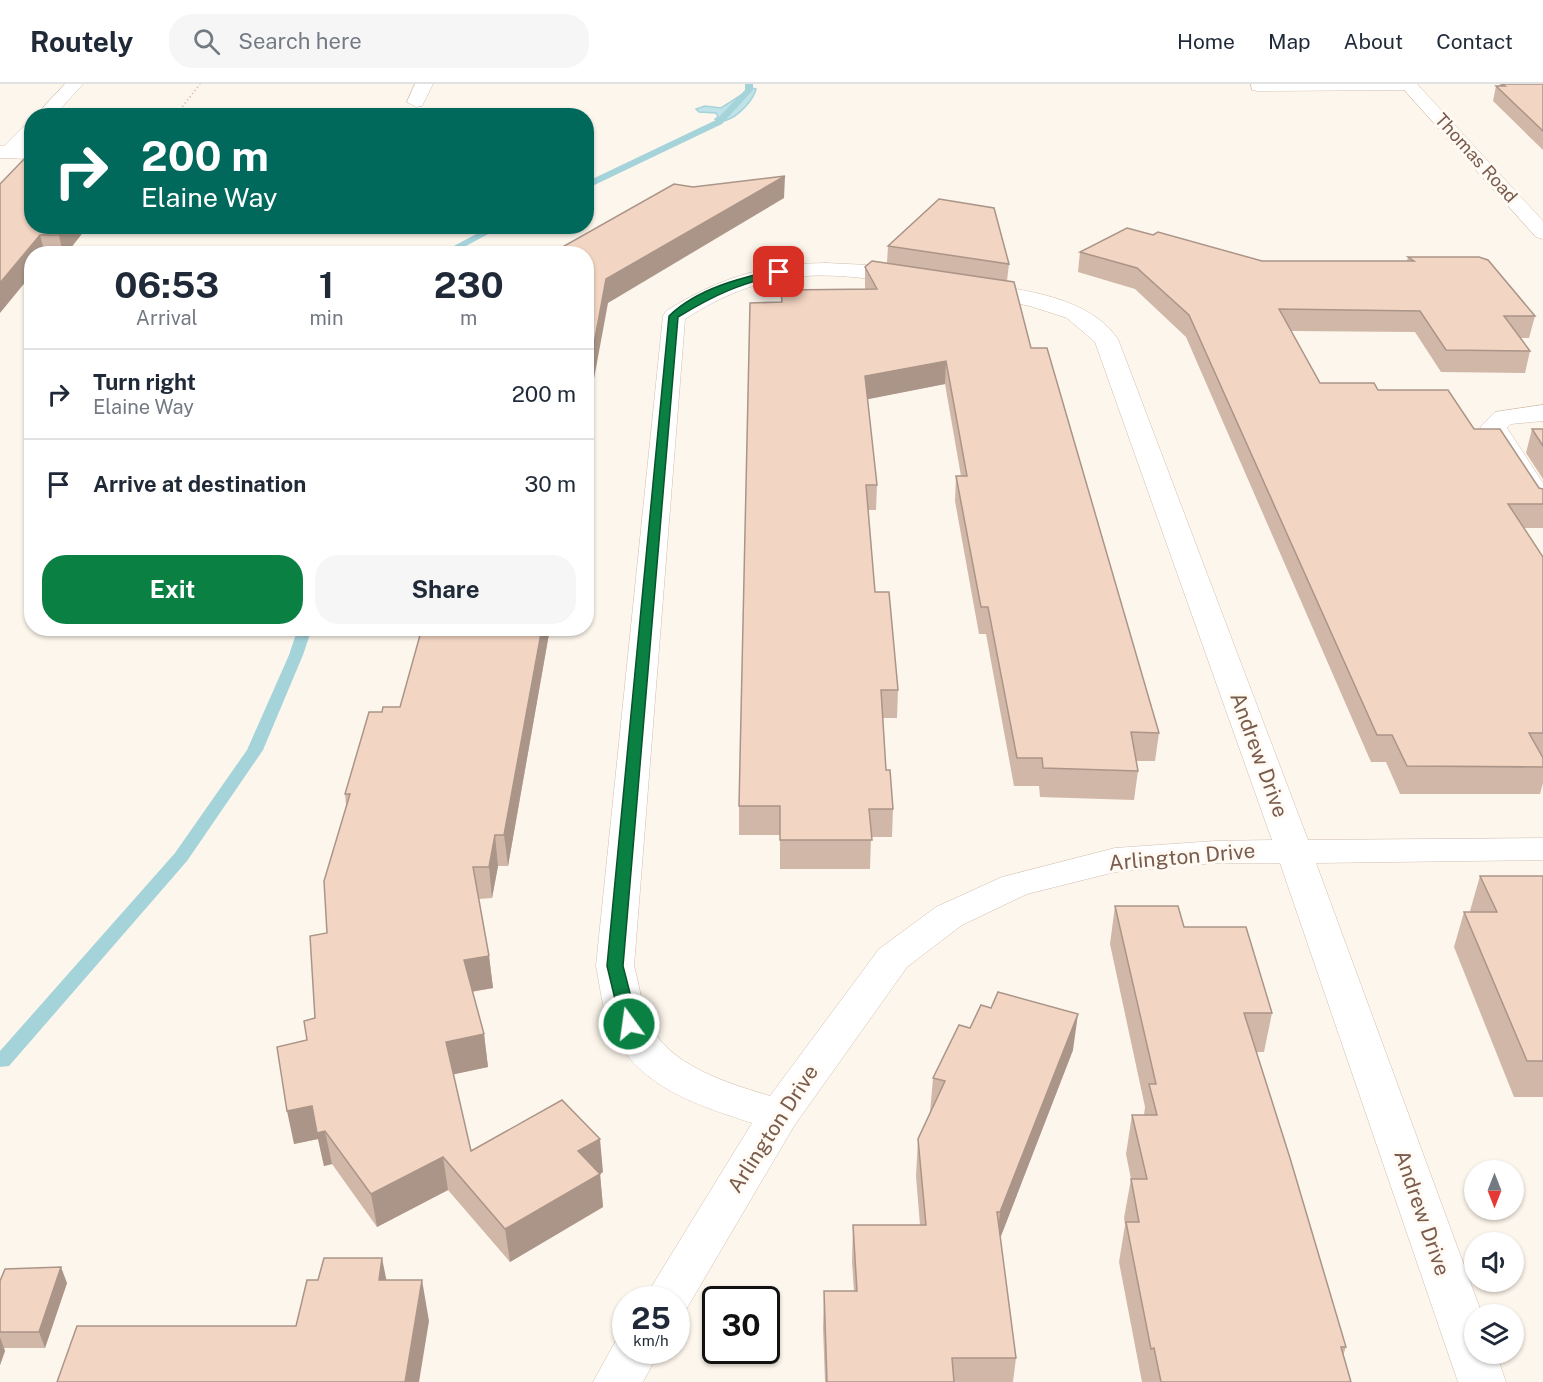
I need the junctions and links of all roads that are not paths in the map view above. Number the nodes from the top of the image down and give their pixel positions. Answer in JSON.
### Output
{"nodes":[{"id":1,"x":74,"y":84,"type":"edge"},
{"id":2,"x":424,"y":84,"type":"edge"},
{"id":3,"x":1409,"y":85,"type":"edge"},
{"id":4,"x":1258,"y":86,"type":"dead end"},
{"id":5,"x":416,"y":102,"type":"dead end"},
{"id":6,"x":52,"y":108,"type":"edge"},
{"id":7,"x":24,"y":135,"type":"edge"},
{"id":8,"x":4,"y":152,"type":"edge"},
{"id":9,"x":24,"y":153,"type":"edge"},
{"id":10,"x":1543,"y":233,"type":"edge"},
{"id":11,"x":1543,"y":413,"type":"edge"},
{"id":12,"x":1543,"y":504,"type":"edge"},
{"id":13,"x":1543,"y":849,"type":"edge"},
{"id":14,"x":1294,"y":850,"type":"junction"},
{"id":15,"x":779,"y":1115,"type":"junction"},
{"id":16,"x":676,"y":1286,"type":"edge"},
{"id":17,"x":628,"y":1364,"type":"edge"},
{"id":18,"x":617,"y":1382,"type":"edge"},
{"id":19,"x":1482,"y":1382,"type":"edge"}],
"edges":[{"from":1,"to":6,"type":"street"},
{"from":2,"to":5,"type":"street"},
{"from":3,"to":4,"type":"street"},
{"from":3,"to":10,"type":"street","name":"Thomas Road"},
{"from":7,"to":8,"type":"street"},
{"from":8,"to":9,"type":"street"},
{"from":11,"to":12,"type":"street"},
{"from":13,"to":14,"type":"street","name":"Arlington Drive"},
{"from":14,"to":15,"type":"street","name":"Arlington Drive"},
{"from":14,"to":15,"type":"street","name":"Andrew Drive"},
{"from":14,"to":19,"type":"street","name":"Andrew Drive"},
{"from":15,"to":16,"type":"street","name":"Arlington Drive"},
{"from":17,"to":18,"type":"street"}]}
